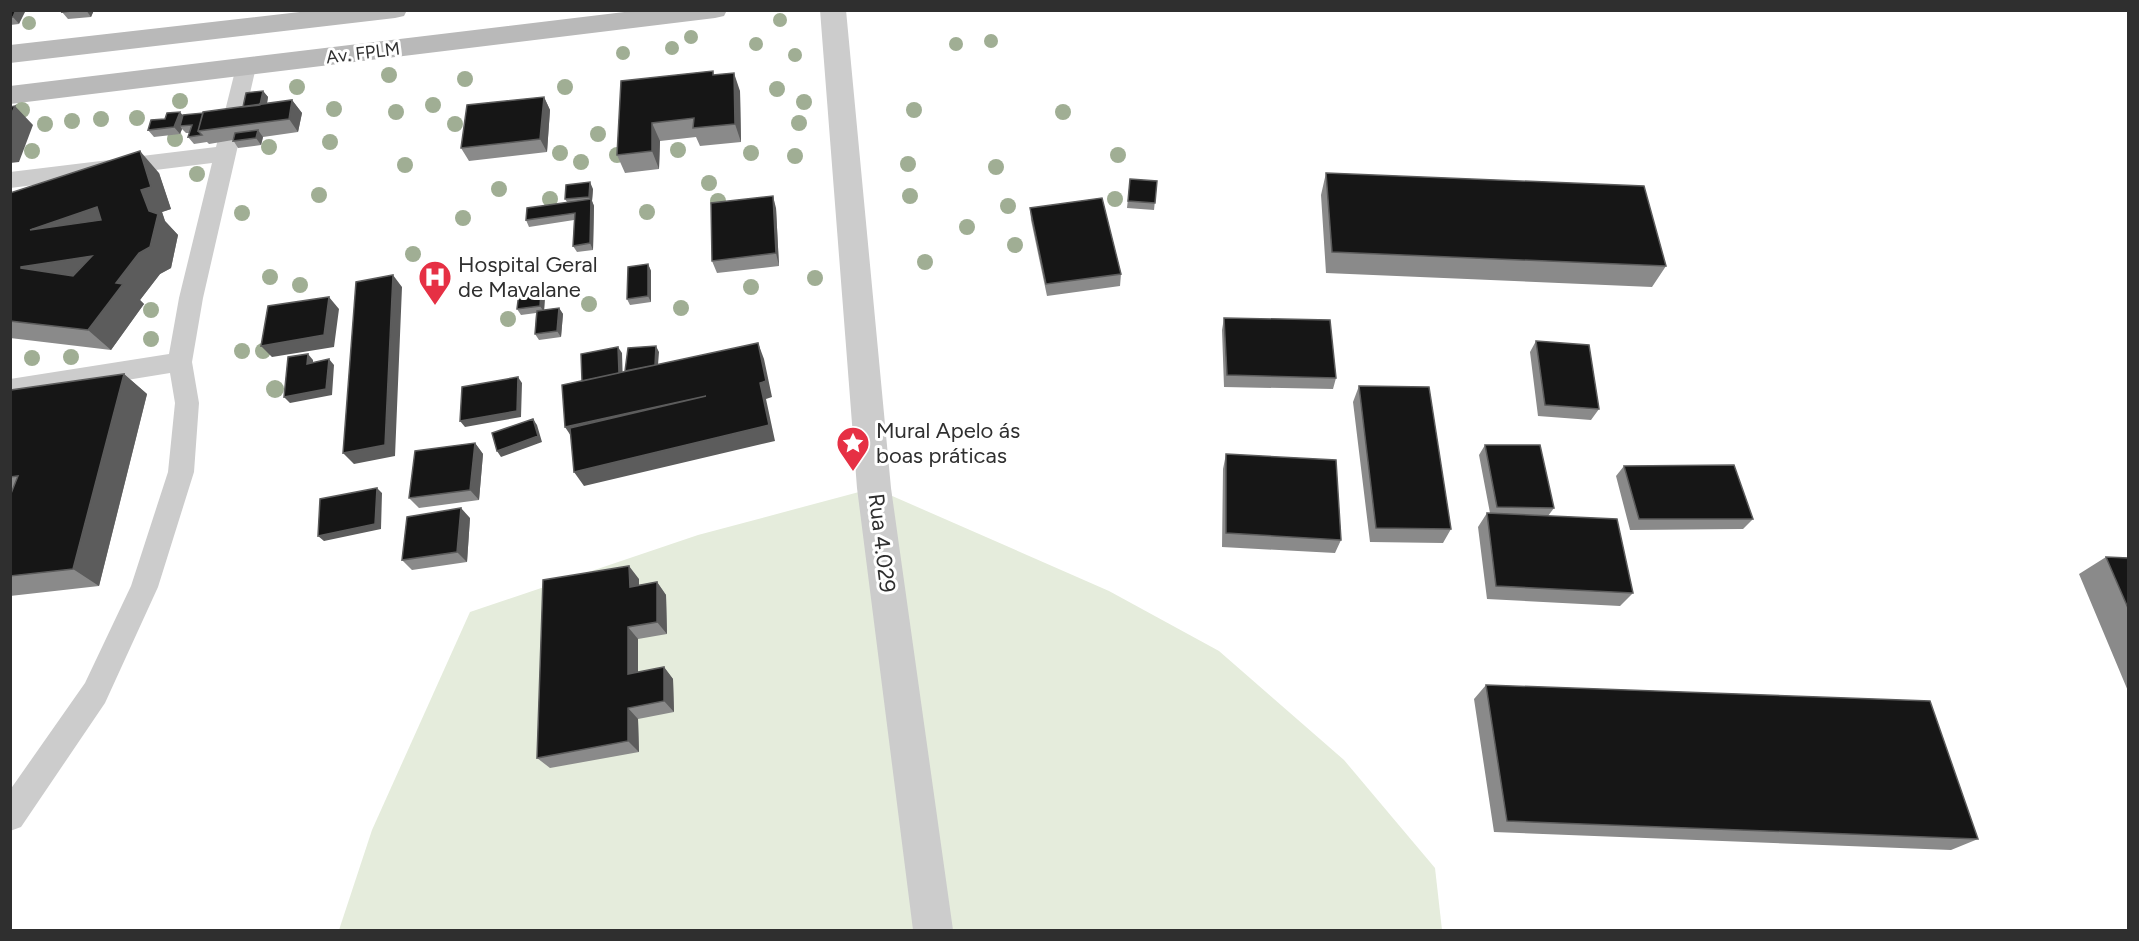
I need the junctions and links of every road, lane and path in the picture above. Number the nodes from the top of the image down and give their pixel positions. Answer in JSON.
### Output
{"nodes":[{"id":1,"x":395,"y":10,"type":"edge"},
{"id":2,"x":715,"y":10,"type":"edge"},
{"id":3,"x":833,"y":10,"type":"edge"},
{"id":4,"x":10,"y":54,"type":"edge"},
{"id":5,"x":246,"y":66,"type":"junction"},
{"id":6,"x":10,"y":95,"type":"edge"},
{"id":7,"x":224,"y":154,"type":"junction"},
{"id":8,"x":10,"y":180,"type":"edge"},
{"id":9,"x":180,"y":362,"type":"junction"},
{"id":10,"x":10,"y":389,"type":"edge"},
{"id":11,"x":10,"y":816,"type":"edge"},
{"id":12,"x":933,"y":930,"type":"edge"}],
"edges":[{"from":1,"to":4,"type":"main road","name":"Av. FPLM"},
{"from":2,"to":5,"type":"main road","name":"Av. FPLM"},
{"from":3,"to":12,"type":"street","name":"Rua 4.029"},
{"from":5,"to":6,"type":"main road","name":"Av. FPLM"},
{"from":5,"to":7,"type":"lane"},
{"from":7,"to":8,"type":"lane"},
{"from":7,"to":9,"type":"lane"},
{"from":9,"to":10,"type":"lane"},
{"from":9,"to":11,"type":"lane"}]}
